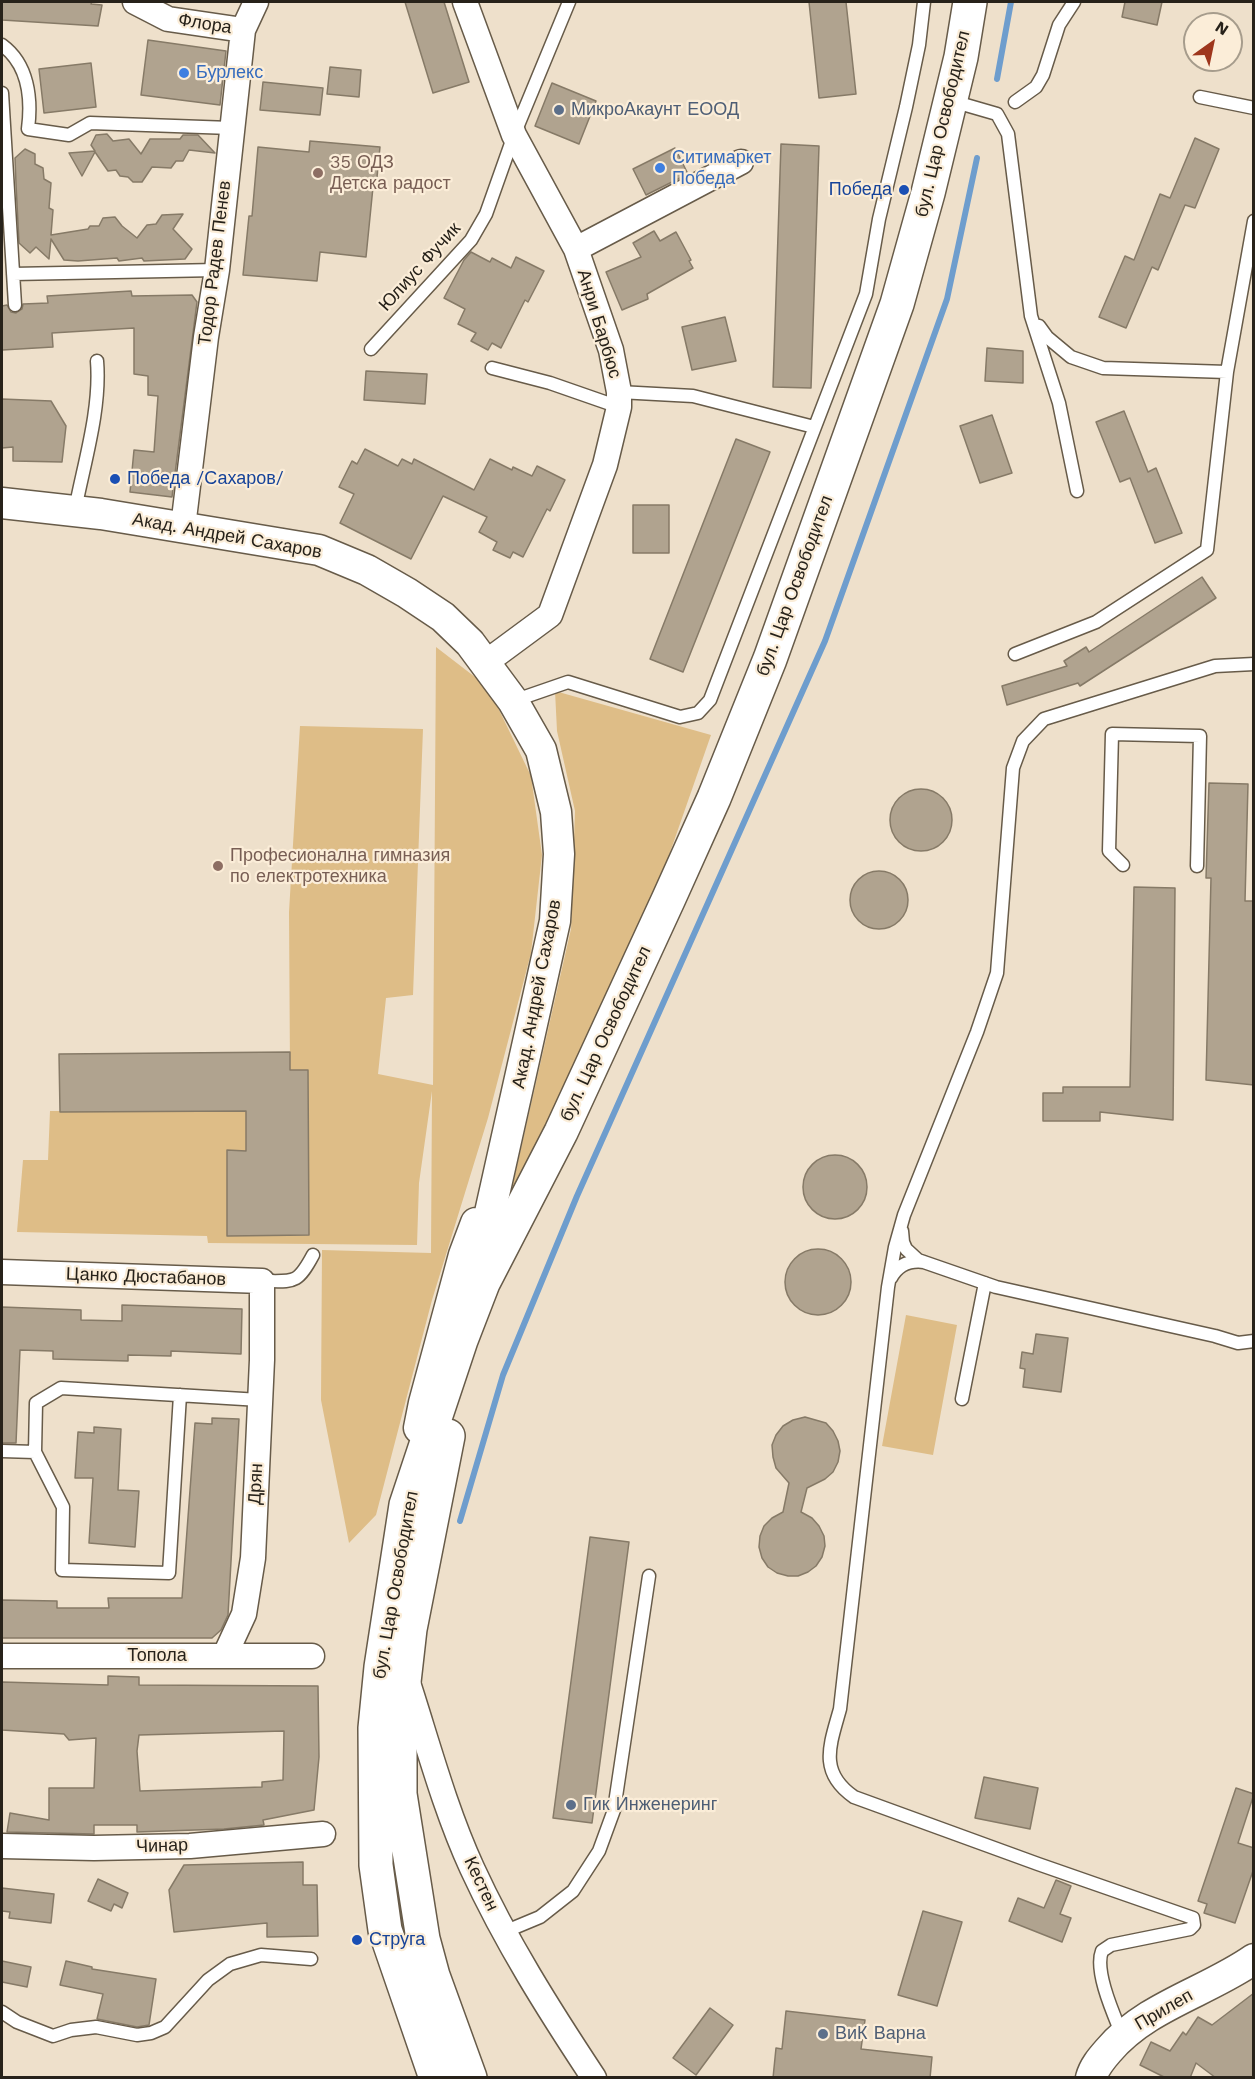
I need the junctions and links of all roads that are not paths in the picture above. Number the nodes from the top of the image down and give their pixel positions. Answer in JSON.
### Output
{"nodes":[{"id":1,"x":135,"y":2,"type":"edge"},
{"id":2,"x":256,"y":2,"type":"edge"},
{"id":3,"x":465,"y":2,"type":"edge"},
{"id":4,"x":569,"y":2,"type":"edge"},
{"id":5,"x":924,"y":2,"type":"edge"},
{"id":6,"x":975,"y":2,"type":"edge"},
{"id":7,"x":1074,"y":2,"type":"edge"},
{"id":8,"x":243,"y":30,"type":"junction"},
{"id":9,"x":2,"y":45,"type":"edge"},
{"id":10,"x":2,"y":93,"type":"edge"},
{"id":11,"x":1200,"y":97,"type":"dead end"},
{"id":12,"x":1015,"y":102,"type":"dead end"},
{"id":13,"x":958,"y":103,"type":"junction"},
{"id":14,"x":1254,"y":108,"type":"edge"},
{"id":15,"x":231,"y":128,"type":"junction"},
{"id":16,"x":514,"y":135,"type":"junction"},
{"id":17,"x":741,"y":162,"type":"dead end"},
{"id":18,"x":1254,"y":221,"type":"edge"},
{"id":19,"x":576,"y":249,"type":"junction"},
{"id":20,"x":217,"y":270,"type":"junction"},
{"id":21,"x":13,"y":274,"type":"junction"},
{"id":22,"x":15,"y":305,"type":"dead end"},
{"id":23,"x":1031,"y":316,"type":"junction"},
{"id":24,"x":370,"y":349,"type":"dead end"},
{"id":25,"x":97,"y":362,"type":"dead end"},
{"id":26,"x":492,"y":368,"type":"dead end"},
{"id":27,"x":1227,"y":372,"type":"junction"},
{"id":28,"x":619,"y":400,"type":"junction"},
{"id":29,"x":814,"y":427,"type":"junction"},
{"id":30,"x":1077,"y":491,"type":"dead end"},
{"id":31,"x":2,"y":503,"type":"edge"},
{"id":32,"x":75,"y":510,"type":"junction"},
{"id":33,"x":183,"y":527,"type":"junction"},
{"id":34,"x":1015,"y":654,"type":"dead end"},
{"id":35,"x":485,"y":663,"type":"junction"},
{"id":36,"x":1254,"y":664,"type":"edge"},
{"id":37,"x":513,"y":701,"type":"junction"},
{"id":38,"x":1123,"y":865,"type":"dead end"},
{"id":39,"x":1197,"y":867,"type":"dead end"},
{"id":40,"x":505,"y":1147,"type":"junction"},
{"id":41,"x":904,"y":1215,"type":"junction"},
{"id":42,"x":313,"y":1255,"type":"dead end"},
{"id":43,"x":926,"y":1262,"type":"junction"},
{"id":44,"x":2,"y":1272,"type":"edge"},
{"id":45,"x":262,"y":1281,"type":"junction"},
{"id":46,"x":483,"y":1283,"type":"junction"},
{"id":47,"x":985,"y":1283,"type":"junction"},
{"id":48,"x":888,"y":1287,"type":"junction"},
{"id":49,"x":483,"y":1326,"type":"junction"},
{"id":50,"x":1254,"y":1341,"type":"edge"},
{"id":51,"x":180,"y":1395,"type":"junction"},
{"id":52,"x":962,"y":1399,"type":"dead end"},
{"id":53,"x":260,"y":1400,"type":"junction"},
{"id":54,"x":2,"y":1451,"type":"edge"},
{"id":55,"x":35,"y":1452,"type":"junction"},
{"id":56,"x":406,"y":1505,"type":"junction"},
{"id":57,"x":649,"y":1576,"type":"dead end"},
{"id":58,"x":225,"y":1655,"type":"junction"},
{"id":59,"x":2,"y":1656,"type":"edge"},
{"id":60,"x":312,"y":1656,"type":"dead end"},
{"id":61,"x":405,"y":1673,"type":"junction"},
{"id":62,"x":322,"y":1834,"type":"dead end"},
{"id":63,"x":2,"y":1846,"type":"edge"},
{"id":64,"x":504,"y":1932,"type":"junction"},
{"id":65,"x":311,"y":1959,"type":"dead end"},
{"id":66,"x":1254,"y":1959,"type":"edge"},
{"id":67,"x":2,"y":2012,"type":"edge"},
{"id":68,"x":1122,"y":2035,"type":"junction"},
{"id":69,"x":436,"y":2078,"type":"edge"},
{"id":70,"x":470,"y":2078,"type":"edge"},
{"id":71,"x":594,"y":2078,"type":"edge"},
{"id":72,"x":1090,"y":2078,"type":"edge"}],
"edges":[{"from":1,"to":8,"type":"street","name":"Флора"},
{"from":2,"to":8,"type":"street","name":"Тодор Радев Пенев"},
{"from":3,"to":16,"type":"street","name":"Анри Барбюс"},
{"from":4,"to":16,"type":"lane","name":"Юлиус Фучик"},
{"from":5,"to":29,"type":"lane"},
{"from":6,"to":13,"type":"main road","name":"бул. Цар Освободител"},
{"from":7,"to":12,"type":"lane"},
{"from":8,"to":15,"type":"street","name":"Тодор Радев Пенев"},
{"from":9,"to":15,"type":"lane"},
{"from":10,"to":21,"type":"lane"},
{"from":11,"to":14,"type":"lane"},
{"from":13,"to":23,"type":"lane"},
{"from":13,"to":46,"type":"main road","name":"бул. Цар Освободител"},
{"from":13,"to":49,"type":"main road","name":"бул. Цар Освободител"},
{"from":15,"to":20,"type":"street","name":"Тодор Радев Пенев"},
{"from":16,"to":19,"type":"street","name":"Анри Барбюс"},
{"from":16,"to":24,"type":"lane","name":"Юлиус Фучик"},
{"from":17,"to":19,"type":"street"},
{"from":18,"to":27,"type":"lane"},
{"from":19,"to":28,"type":"street","name":"Анри Барбюс"},
{"from":20,"to":21,"type":"lane"},
{"from":20,"to":33,"type":"street","name":"Тодор Радев Пенев"},
{"from":21,"to":22,"type":"lane"},
{"from":23,"to":27,"type":"lane"},
{"from":23,"to":30,"type":"lane"},
{"from":25,"to":32,"type":"lane"},
{"from":26,"to":28,"type":"lane"},
{"from":27,"to":34,"type":"lane"},
{"from":28,"to":29,"type":"lane"},
{"from":28,"to":35,"type":"street","name":"Анри Барбюс"},
{"from":29,"to":37,"type":"lane"},
{"from":31,"to":32,"type":"street","name":"Акад. Андрей Сахаров"},
{"from":32,"to":33,"type":"street","name":"Акад. Андрей Сахаров"},
{"from":33,"to":35,"type":"street","name":"Акад. Андрей Сахаров"},
{"from":35,"to":37,"type":"street","name":"Акад. Андрей Сахаров"},
{"from":36,"to":41,"type":"lane"},
{"from":37,"to":40,"type":"street","name":"Акад. Андрей Сахаров"},
{"from":38,"to":39,"type":"lane"},
{"from":40,"to":46,"type":"street"},
{"from":40,"to":56,"type":"street"},
{"from":41,"to":43,"type":"lane"},
{"from":41,"to":48,"type":"lane"},
{"from":42,"to":45,"type":"lane"},
{"from":43,"to":47,"type":"lane"},
{"from":43,"to":48,"type":"lane"},
{"from":44,"to":45,"type":"street","name":"Цанко Дюстабанов"},
{"from":45,"to":53,"type":"street","name":"Дрян"},
{"from":46,"to":49,"type":"street"},
{"from":46,"to":56,"type":"main road","name":"бул. Цар Освободител"},
{"from":47,"to":50,"type":"lane"},
{"from":47,"to":52,"type":"lane"},
{"from":48,"to":68,"type":"lane"},
{"from":49,"to":61,"type":"main road","name":"бул. Цар Освободител"},
{"from":51,"to":53,"type":"lane"},
{"from":51,"to":55,"type":"lane"},
{"from":51,"to":55,"type":"lane"},
{"from":53,"to":58,"type":"street","name":"Дрян"},
{"from":54,"to":55,"type":"lane"},
{"from":56,"to":69,"type":"main road","name":"бул. Цар Освободител"},
{"from":57,"to":64,"type":"lane"},
{"from":58,"to":59,"type":"street","name":"Топола"},
{"from":58,"to":60,"type":"street","name":"Топола"},
{"from":61,"to":64,"type":"street","name":"Кестен"},
{"from":61,"to":70,"type":"main road","name":"бул. Цар Освободител"},
{"from":62,"to":63,"type":"street","name":"Чинар"},
{"from":64,"to":71,"type":"street","name":"Кестен"},
{"from":65,"to":67,"type":"lane"},
{"from":66,"to":68,"type":"street","name":"Прилеп"},
{"from":68,"to":72,"type":"street","name":"Прилеп"}]}
